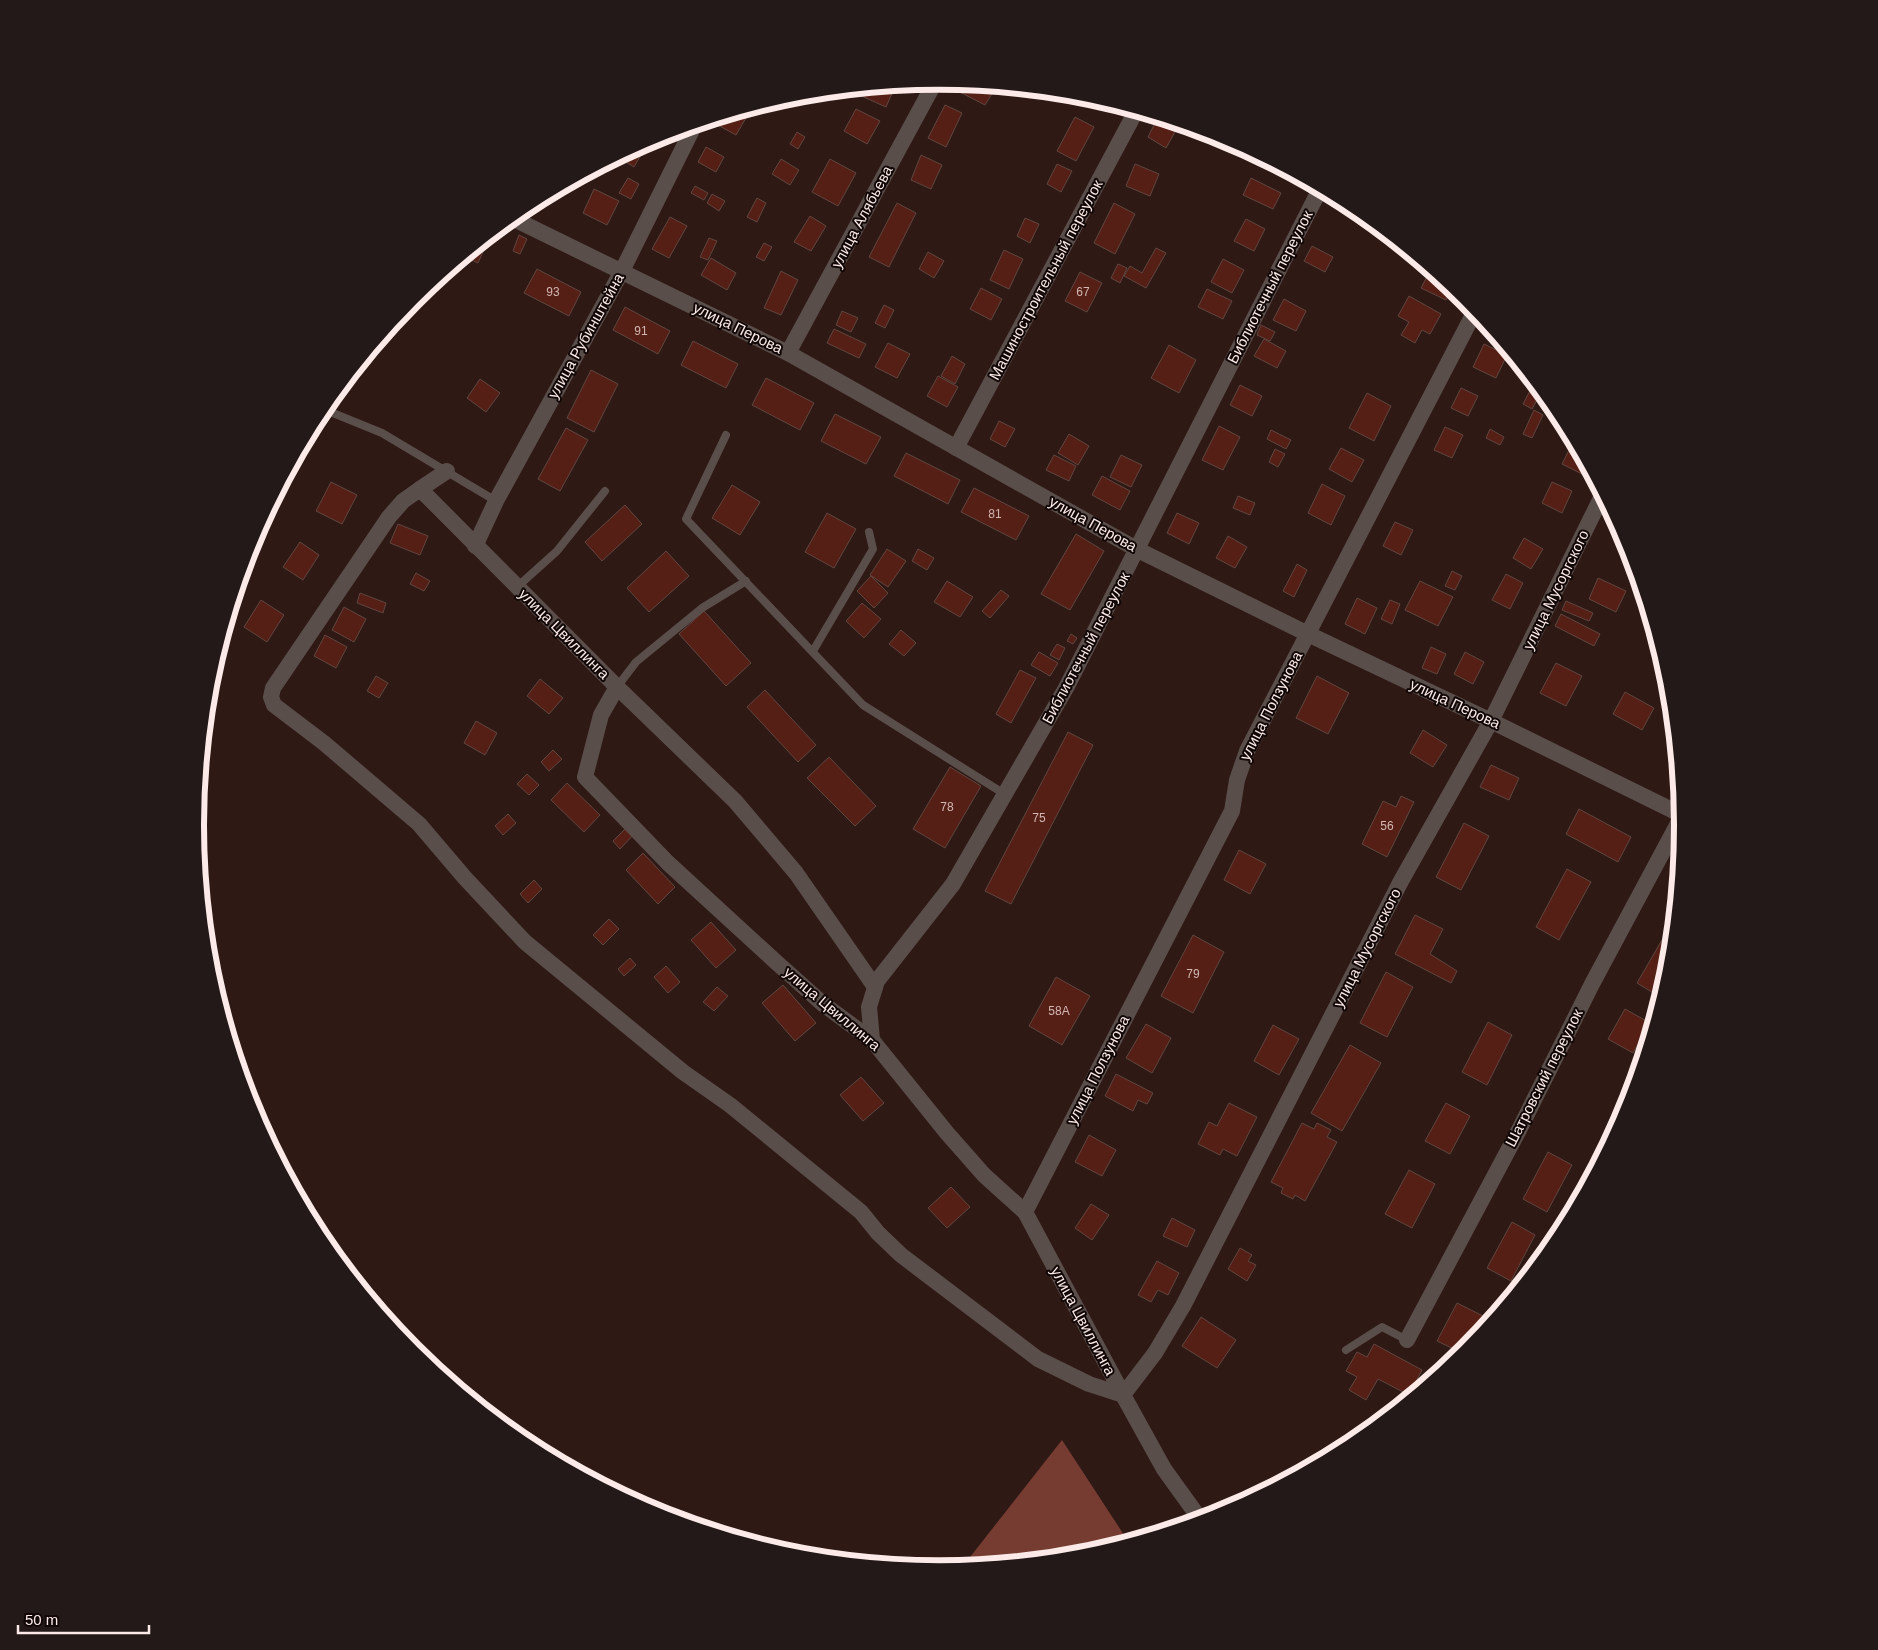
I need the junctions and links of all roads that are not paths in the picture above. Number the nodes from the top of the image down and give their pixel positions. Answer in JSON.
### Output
{"nodes":[{"id":1,"x":930,"y":90,"type":"edge"},
{"id":2,"x":1133,"y":116,"type":"edge"},
{"id":3,"x":690,"y":134,"type":"edge"},
{"id":4,"x":1317,"y":195,"type":"edge"},
{"id":5,"x":520,"y":222,"type":"edge"},
{"id":6,"x":622,"y":271,"type":"junction"},
{"id":7,"x":1471,"y":318,"type":"edge"},
{"id":8,"x":788,"y":353,"type":"junction"},
{"id":9,"x":331,"y":412,"type":"edge"},
{"id":10,"x":726,"y":435,"type":"dead end"},
{"id":11,"x":956,"y":448,"type":"junction"},
{"id":12,"x":447,"y":471,"type":"junction"},
{"id":13,"x":420,"y":489,"type":"junction"},
{"id":14,"x":605,"y":491,"type":"dead end"},
{"id":15,"x":496,"y":502,"type":"junction"},
{"id":16,"x":1599,"y":502,"type":"edge"},
{"id":17,"x":869,"y":532,"type":"dead end"},
{"id":18,"x":475,"y":546,"type":"junction"},
{"id":19,"x":1138,"y":550,"type":"junction"},
{"id":20,"x":746,"y":581,"type":"junction"},
{"id":21,"x":517,"y":587,"type":"junction"},
{"id":22,"x":1308,"y":634,"type":"junction"},
{"id":23,"x":813,"y":651,"type":"junction"},
{"id":24,"x":617,"y":687,"type":"junction"},
{"id":25,"x":1491,"y":721,"type":"junction"},
{"id":26,"x":1006,"y":794,"type":"junction"},
{"id":27,"x":1673,"y":811,"type":"edge"},
{"id":28,"x":1674,"y":830,"type":"edge"},
{"id":29,"x":875,"y":987,"type":"junction"},
{"id":30,"x":872,"y":1040,"type":"junction"},
{"id":31,"x":1025,"y":1212,"type":"junction"},
{"id":32,"x":1407,"y":1340,"type":"joint"},
{"id":33,"x":1346,"y":1350,"type":"dead end"},
{"id":34,"x":1123,"y":1395,"type":"junction"},
{"id":35,"x":1196,"y":1513,"type":"edge"}],
"edges":[{"from":1,"to":8,"type":"street","name":"улица Алябьева"},
{"from":2,"to":11,"type":"street","name":"Машиностроительный переулок"},
{"from":3,"to":6,"type":"street","name":"улица Рубинштейна"},
{"from":4,"to":19,"type":"street","name":"Библиотечный переулок"},
{"from":5,"to":6,"type":"street","name":"улица Перова"},
{"from":6,"to":8,"type":"street","name":"улица Перова"},
{"from":6,"to":15,"type":"street","name":"улица Рубинштейна"},
{"from":7,"to":22,"type":"street","name":"улица Ползунова"},
{"from":8,"to":11,"type":"street","name":"улица Перова"},
{"from":9,"to":12,"type":"lane"},
{"from":10,"to":20,"type":"lane"},
{"from":11,"to":19,"type":"street","name":"улица Перова"},
{"from":12,"to":13,"type":"street"},
{"from":12,"to":15,"type":"lane"},
{"from":13,"to":18,"type":"street","name":"улица Цвиллинга"},
{"from":13,"to":34,"type":"street"},
{"from":14,"to":21,"type":"lane"},
{"from":15,"to":18,"type":"street","name":"улица Рубинштейна"},
{"from":16,"to":25,"type":"street","name":"улица Мусоргского"},
{"from":17,"to":23,"type":"lane"},
{"from":18,"to":21,"type":"street","name":"улица Цвиллинга"},
{"from":19,"to":22,"type":"street","name":"улица Перова"},
{"from":19,"to":26,"type":"street","name":"Библиотечный переулок"},
{"from":20,"to":23,"type":"lane"},
{"from":20,"to":24,"type":"lane"},
{"from":21,"to":24,"type":"street","name":"улица Цвиллинга"},
{"from":22,"to":25,"type":"street","name":"улица Перова"},
{"from":22,"to":31,"type":"street","name":"улица Ползунова"},
{"from":23,"to":26,"type":"lane"},
{"from":24,"to":29,"type":"street"},
{"from":24,"to":30,"type":"street","name":"улица Цвиллинга"},
{"from":25,"to":27,"type":"street","name":"улица Перова"},
{"from":25,"to":34,"type":"street","name":"улица Мусоргского"},
{"from":26,"to":29,"type":"street","name":"Библиотечный переулок"},
{"from":28,"to":32,"type":"street","name":"Шатровский переулок"},
{"from":29,"to":30,"type":"street","name":"Библиотечный переулок"},
{"from":30,"to":31,"type":"street","name":"улица Цвиллинга"},
{"from":31,"to":34,"type":"street","name":"улица Цвиллинга"},
{"from":32,"to":33,"type":"lane"},
{"from":34,"to":35,"type":"street","name":"улица Цвиллинга"}]}
